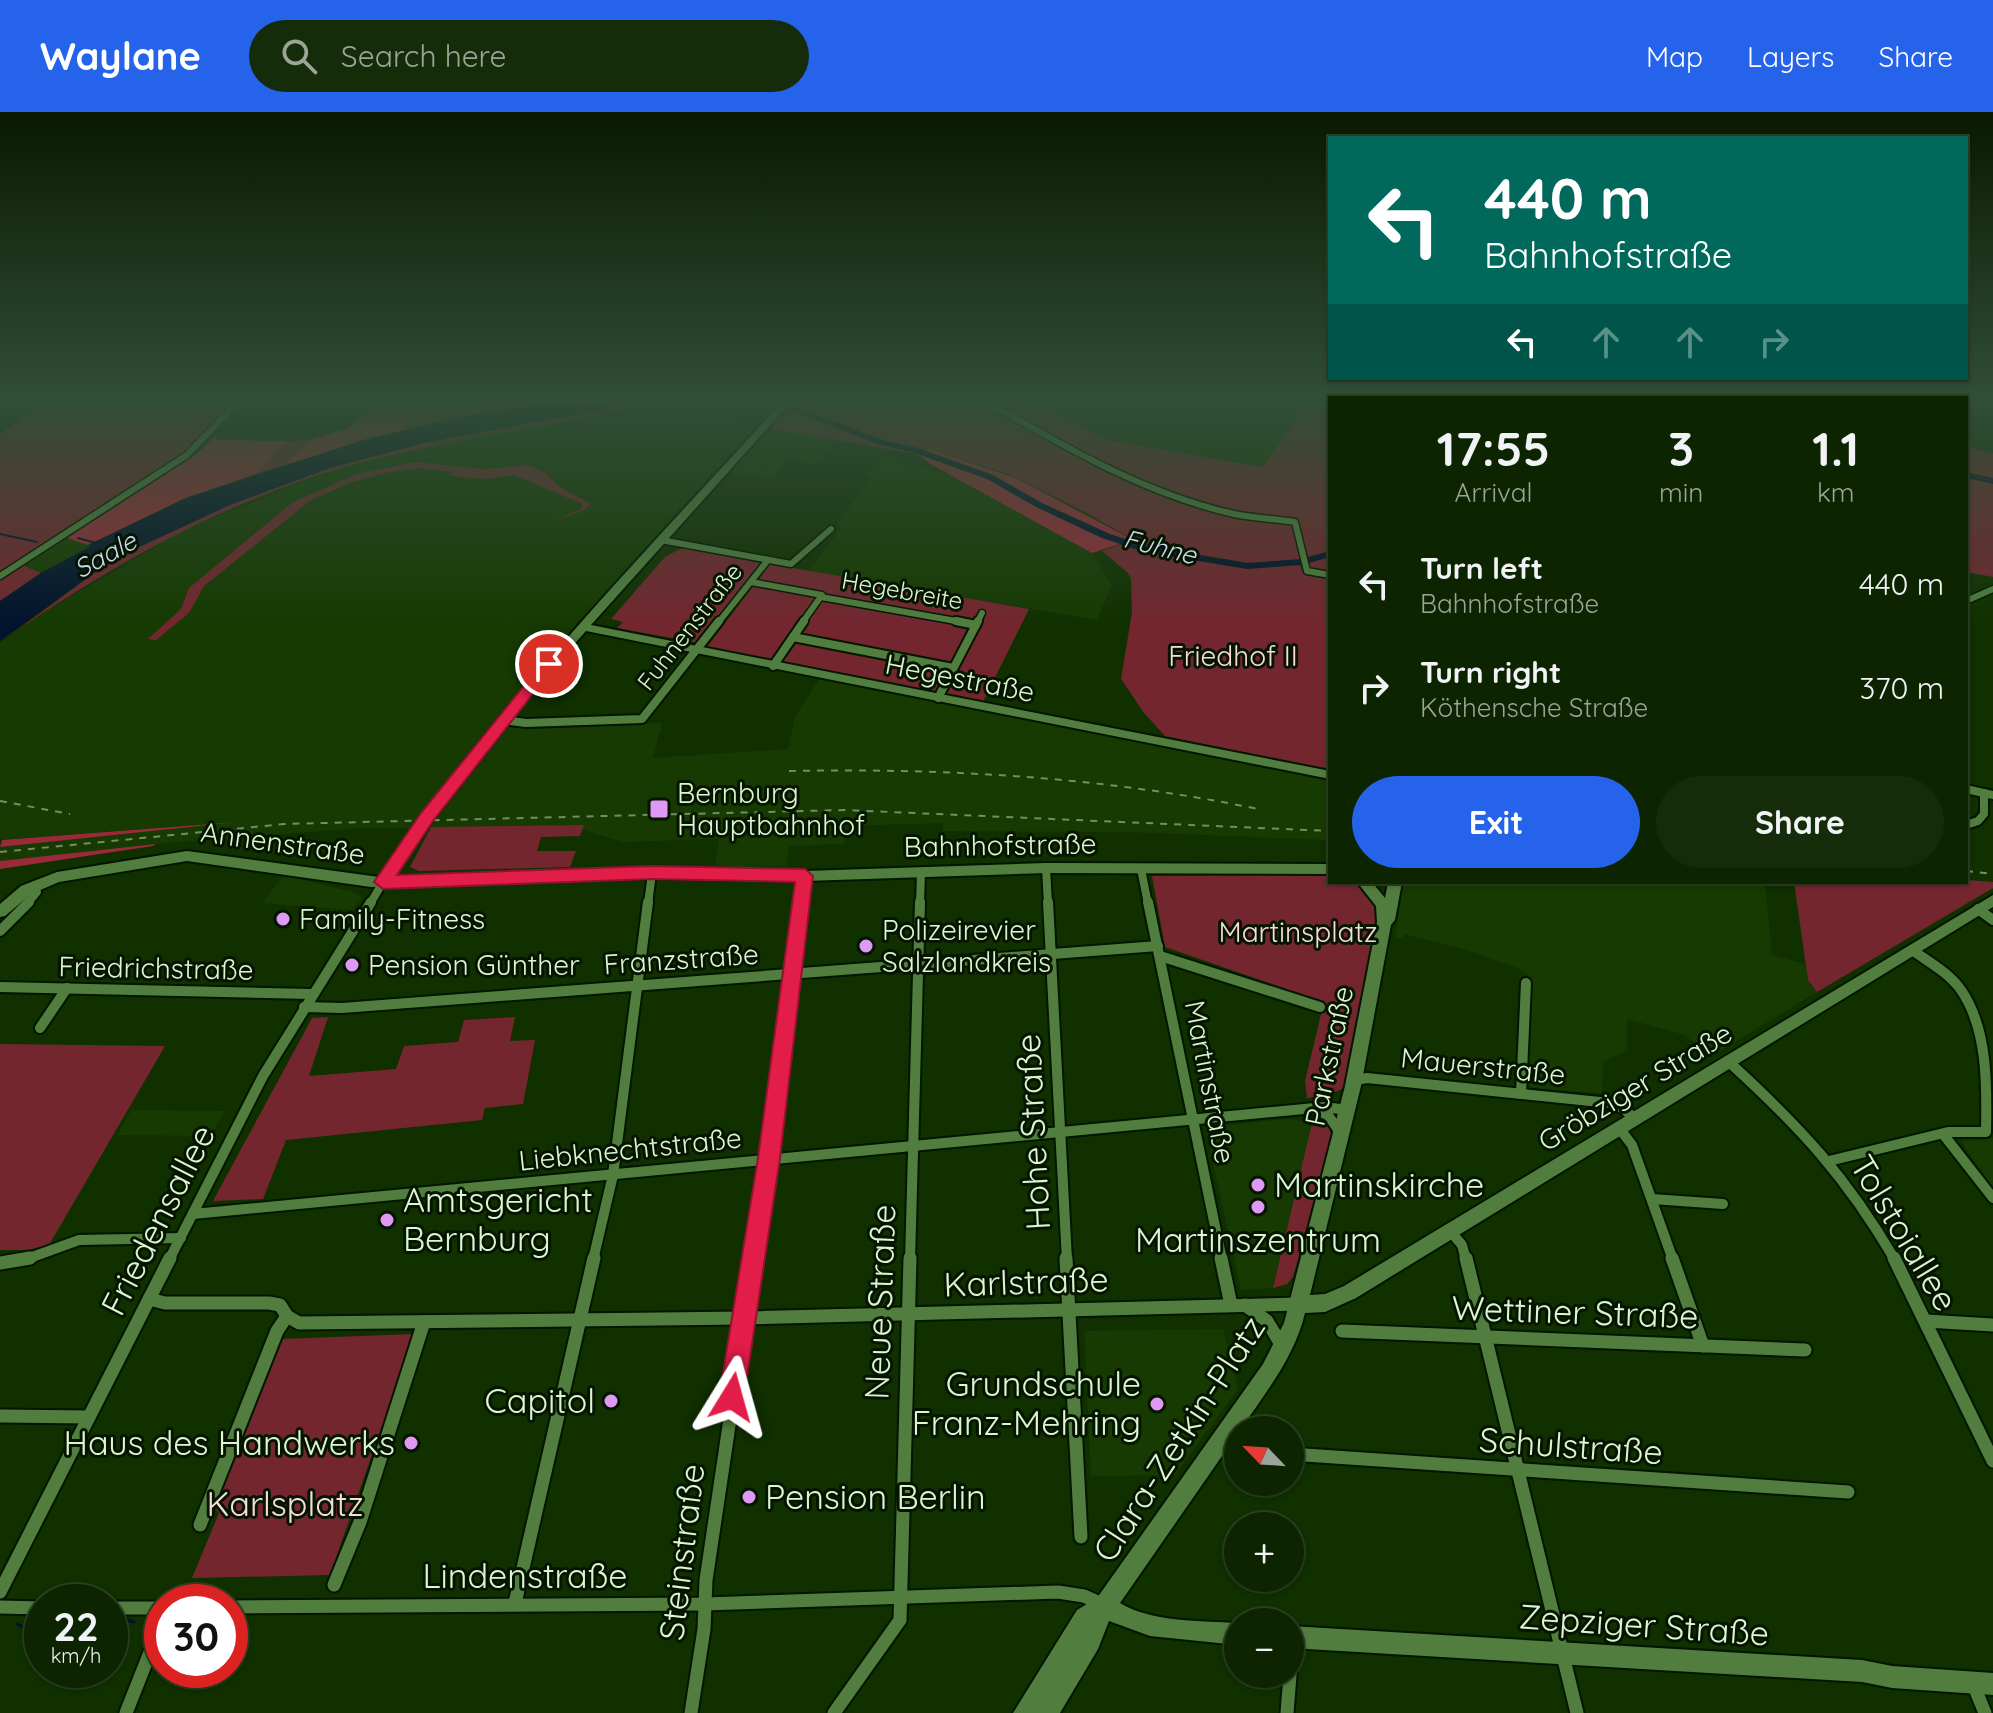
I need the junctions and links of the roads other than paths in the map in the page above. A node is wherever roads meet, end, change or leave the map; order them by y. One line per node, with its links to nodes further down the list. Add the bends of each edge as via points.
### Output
1 (153, 477): 8 (street)
2 (718, 477): 5 (main road)
3 (1125, 477): 7 (street, via 1238,515 1295,522 1307,571)
4 (831, 529): 6 (street, via 794,563)
5 (661, 540): 6 (street); 15 (main road)
6 (768, 560): 9 (street, Fuhnenstraße)
7 (1328, 575)
8 (0, 576)
9 (751, 582): 11 (street, Hegebreite); 17 (street, Fuhnenstraße)
10 (1993, 589): 12 (street)
11 (821, 597): 14 (street, Hegebreite); 16 (street, Hegebreite)
12 (1968, 600)
13 (982, 613): 14 (street, Hegebreite)
14 (976, 625): 19 (street, Hegebreite)
15 (582, 627): 17 (main road, Hegestraße); 21 (main road)
16 (793, 637): 18 (street, Hegebreite); 19 (street)
17 (698, 651): 18 (main road, Hegestraße); 21 (street, Fuhnenstraße, via 642,719)
18 (773, 666): 20 (main road, Hegestraße)
19 (953, 668): 20 (street, Hegebreite)
20 (938, 698): 22 (main road, Hegestraße)
21 (503, 720): 32 (main road)
22 (1328, 775)
23 (1968, 789): 24 (street)
24 (1989, 794): 25 (street, via 1986,815)
25 (1968, 824)
26 (1046, 868): 27 (main road, Bahnhofstraße); 29 (main road, Bahnhofstraße); 43 (street, Hohe Straße)
27 (1141, 869): 28 (main road, Bahnhofstraße); 42 (street, Martinstraße)
28 (1328, 869)
29 (921, 872): 31 (main road, Bahnhofstraße); 45 (street, Neue Straße)
30 (652, 873): 31 (main road, Bahnhofstraße); 32 (main road, Bahnhofstraße); 48 (street)
31 (805, 876): 46 (street, Steinstraße)
32 (383, 882): 35 (main road, Annenstraße, via 193,856 65,875); 51 (street, Friedensallee)
33 (1369, 884): 44 (main road, Parkstraße, via 1385,912)
34 (1395, 884): 44 (main road, Parkstraße, via 1382,959)
35 (35, 885): 38 (main road, Annenstraße); 40 (street, via 33,898)
36 (1993, 900): 37 (main road, Gröbziger Straße)
37 (1978, 909): 39 (street); 41 (main road, Gröbziger Straße)
38 (0, 912)
39 (1993, 920)
40 (0, 931)
41 (1912, 950): 55 (main road, Gröbziger Straße); 63 (street, via 1949,977 1970,1005)
42 (1159, 951): 43 (street, Franzstraße); 53 (street); 60 (street, Martinstraße)
43 (1053, 953): 45 (street, Franzstraße); 62 (street, Hohe Straße)
44 (1377, 959): 56 (main road, Parkstraße)
45 (919, 964): 46 (street, Franzstraße); 66 (street, Neue Straße)
46 (792, 974): 48 (street, Franzstraße); 67 (street, Steinstraße)
47 (1526, 983): 57 (street)
48 (635, 986): 52 (street, Franzstraße); 69 (street)
49 (0, 987): 50 (street, Friedrichstraße)
50 (67, 988): 51 (street, Friedrichstraße); 54 (street)
51 (312, 994): 52 (street, Friedensallee)
52 (304, 1007): 73 (street, Friedensallee)
53 (1320, 1007)
54 (40, 1028)
55 (1729, 1062): 61 (main road, Gröbziger Straße); 68 (street, Tolstoiallee)
56 (1360, 1075): 57 (street, Mauerstraße); 59 (main road, Parkstraße)
57 (1521, 1094): 61 (street, Mauerstraße, via 1610,1103 1624,1109)
58 (1311, 1109): 59 (street, Liebknechtstraße); 60 (street, Liebknechtstraße); 64 (street, via 1328,1115)
59 (1347, 1110): 64 (main road, Parkstraße)
60 (1193, 1121): 62 (street, Liebknechtstraße); 79 (street, Martinstraße)
61 (1628, 1125): 71 (street); 74 (main road, Gröbziger Straße)
62 (1062, 1132): 66 (street, Liebknechtstraße); 81 (street, Hohe Straße)
63 (1989, 1132): 65 (street)
64 (1342, 1134): 78 (main road, Parkstraße)
65 (1943, 1134): 68 (street); 70 (street)
66 (915, 1147): 67 (street, Liebknechtstraße); 82 (street, Neue Straße)
67 (769, 1158): 69 (street, Liebknechtstraße); 84 (street, Steinstraße)
68 (1829, 1161): 86 (street, Tolstoiallee, via 1887,1246)
69 (613, 1175): 73 (street, Liebknechtstraße); 85 (street)
70 (1993, 1198)
71 (1652, 1199): 72 (street); 91 (street)
72 (1723, 1204)
73 (193, 1214): 75 (street, Friedensallee)
74 (1451, 1232): 78 (main road, Gröbziger Straße, via 1340,1298); 90 (street, via 1462,1245)
75 (181, 1238): 76 (street, via 79,1240 20,1262); 77 (street, Friedensallee)
76 (0, 1263)
77 (149, 1299): 83 (street, via 269,1303 280,1305); 96 (street, Friedensallee)
78 (1299, 1304): 80 (street, Karlstraße); 92 (main road, Clara-Zetkin-Platz)
79 (1231, 1305): 80 (street, Karlstraße); 81 (street, Karlstraße)
80 (1245, 1305): 92 (street, via 1267,1321)
81 (1069, 1311): 82 (street, Karlstraße); 103 (street, Hohe Straße)
82 (909, 1313): 84 (street, Karlstraße); 106 (street, Neue Straße)
83 (287, 1316): 87 (street, via 299,1323); 102 (street)
84 (744, 1318): 85 (street, Karlstraße); 108 (street, Steinstraße)
85 (579, 1321): 87 (street, Karlstraße); 107 (street)
86 (1926, 1321): 88 (street); 99 (street, Tolstoiallee)
87 (424, 1322): 104 (street, via 360,1522)
88 (1993, 1325)
89 (1342, 1331): 90 (street, Wettiner Straße)
90 (1483, 1336): 91 (street, Wettiner Straße); 100 (street)
91 (1703, 1346): 93 (street, Wettiner Straße)
92 (1283, 1348): 95 (main road, Clara-Zetkin-Platz)
93 (1805, 1350)
94 (0, 1416): 96 (street)
95 (1245, 1416)
96 (89, 1417): 105 (street, Friedensallee)
97 (1224, 1450): 109 (main road, Clara-Zetkin-Platz)
98 (1304, 1455): 100 (street, Schulstraße)
99 (1993, 1461)
100 (1517, 1471): 101 (street, Schulstraße); 115 (street)
101 (1848, 1492)
102 (200, 1525)
103 (1081, 1537)
104 (334, 1585)
105 (0, 1592)
106 (901, 1599): 108 (street, Lindenstraße); 109 (street, Lindenstraße, via 1058,1592); 121 (street, Neue Straße, via 900,1620)
107 (515, 1603): 108 (street, Lindenstraße); 111 (street, Lindenstraße)
108 (705, 1604): 120 (street, Steinstraße)
109 (1105, 1606): 113 (main road, via 1140,1623); 122 (main road, via 1085,1618); 123 (main road)
110 (0, 1607): 112 (street)
111 (248, 1607)
112 (24, 1608)
113 (1224, 1632)
114 (1304, 1639): 115 (main road, Zepziger Straße)
115 (1562, 1655): 117 (main road, Zepziger Straße, via 1848,1670); 125 (street)
116 (144, 1668): 119 (street)
117 (1983, 1683): 126 (street)
118 (1289, 1688): 124 (street)
119 (126, 1713)
120 (691, 1713)
121 (834, 1713)
122 (1024, 1713)
123 (1047, 1713)
124 (1287, 1713)
125 (1577, 1713)
126 (1985, 1713)

